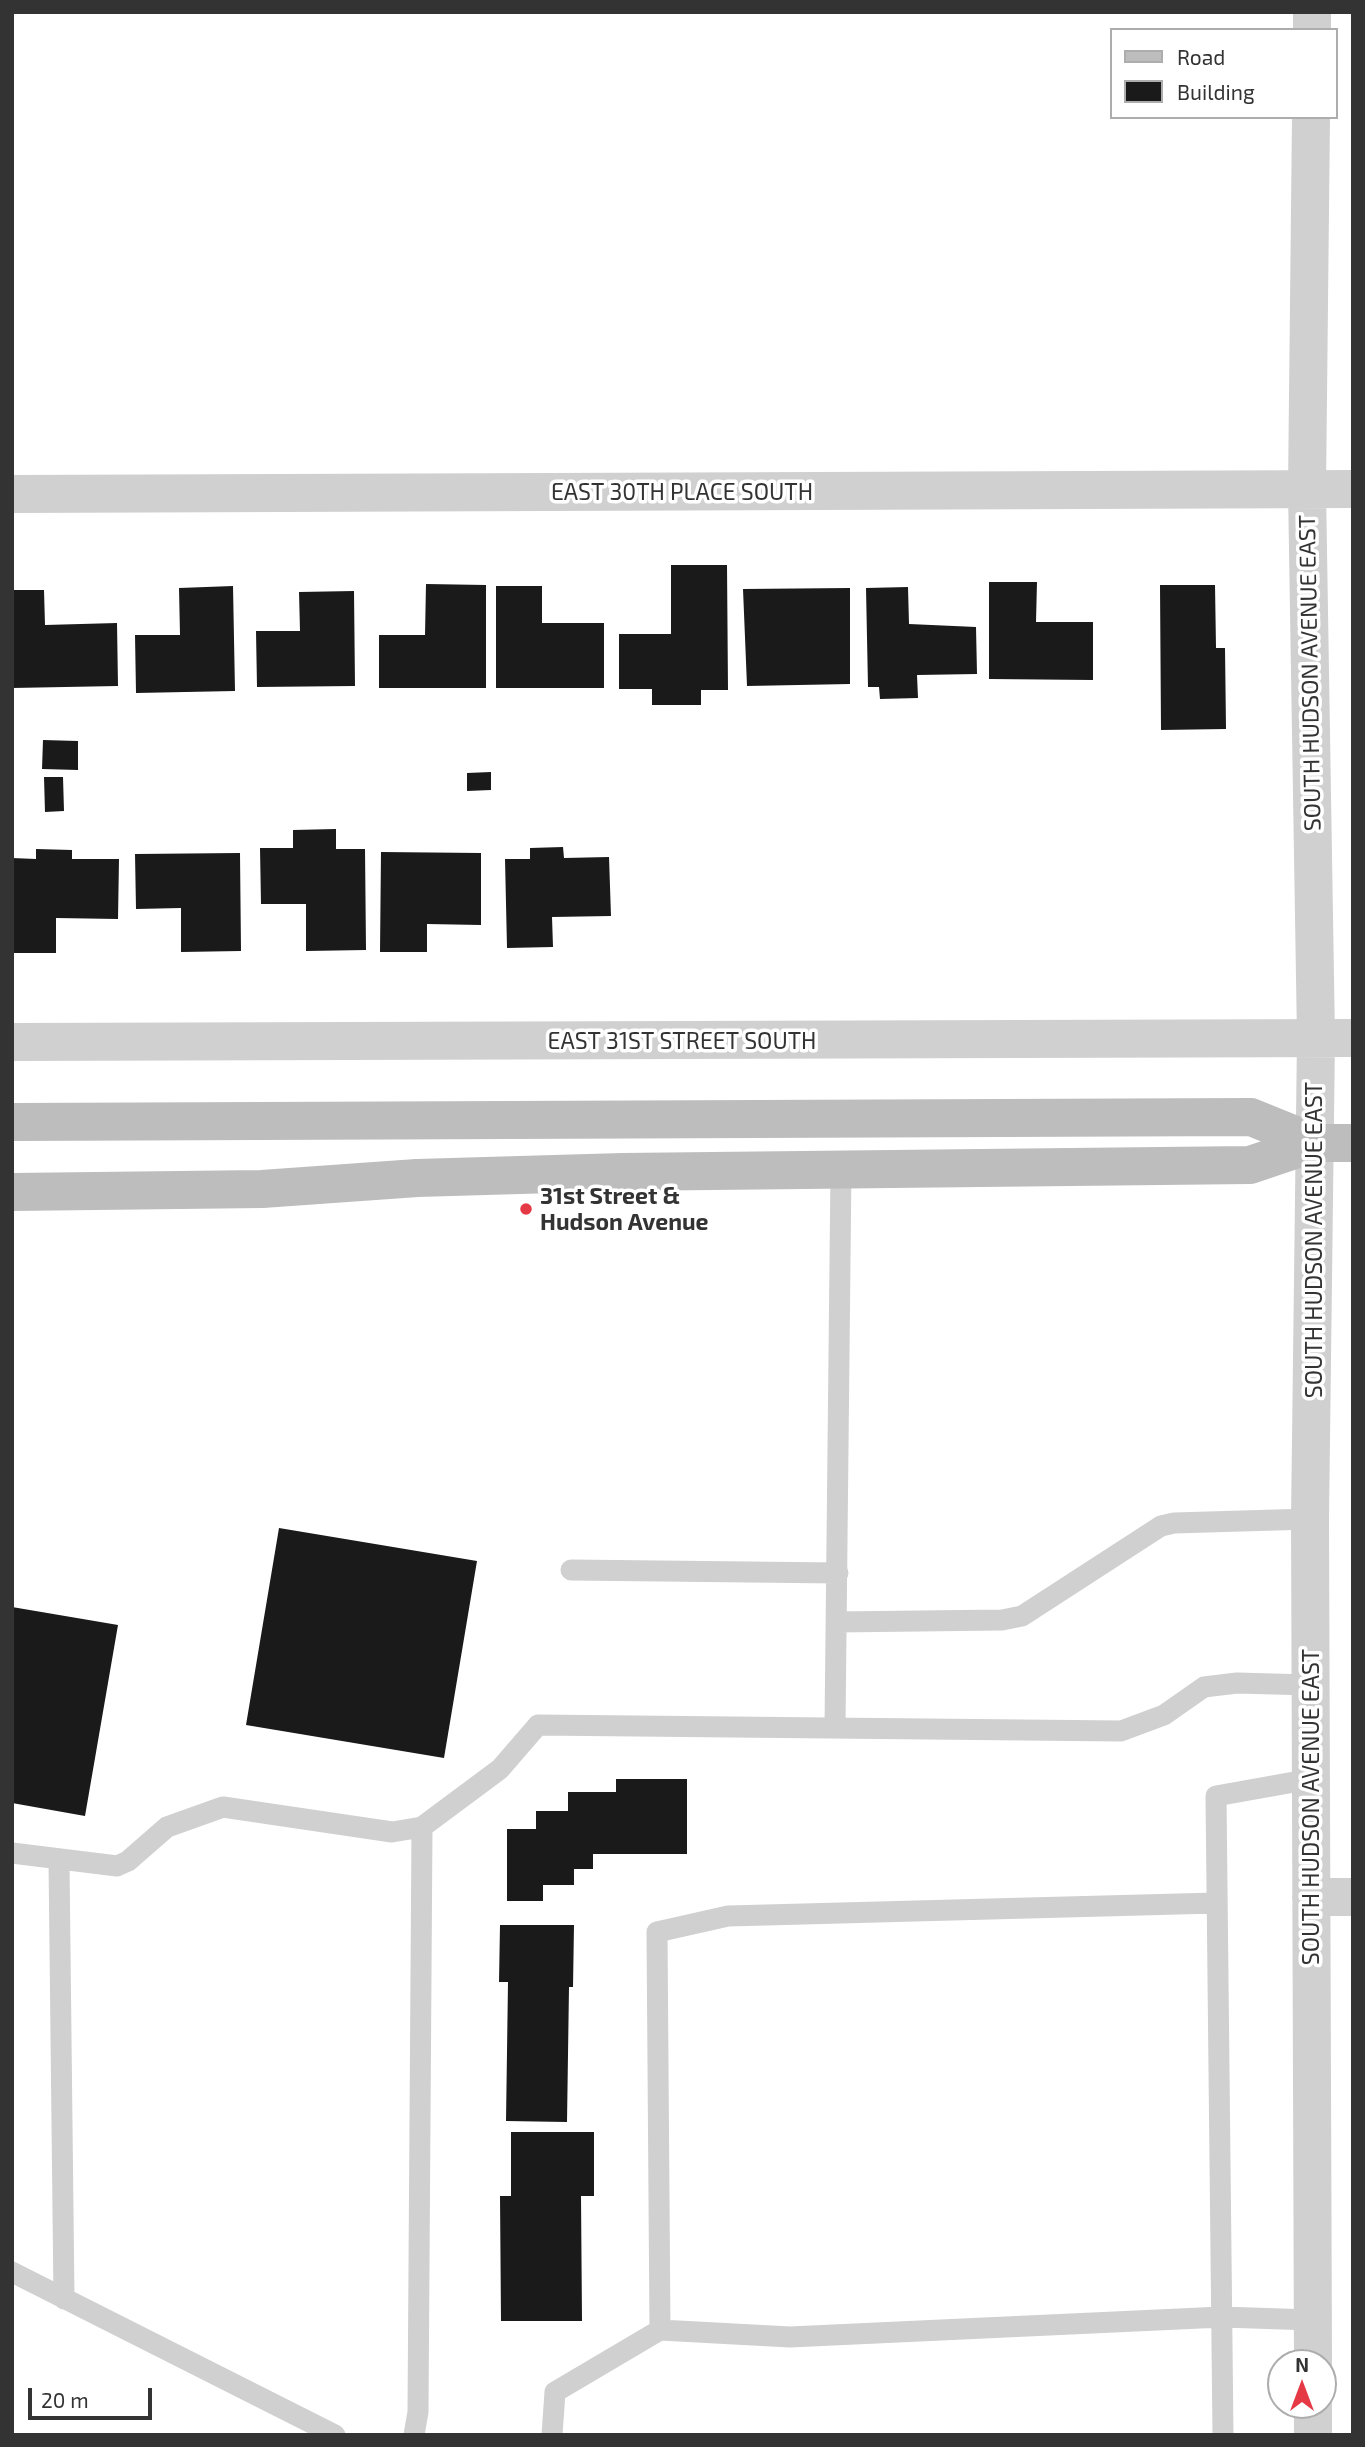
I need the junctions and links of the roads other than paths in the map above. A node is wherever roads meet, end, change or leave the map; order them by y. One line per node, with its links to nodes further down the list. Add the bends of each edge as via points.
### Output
1 (1311, 119): 2 (street, SOUTH HUDSON AVENUE EAST)
2 (1307, 489): 3 (street, EAST 30TH PLACE SOUTH); 4 (street, EAST 30TH PLACE SOUTH); 5 (street, SOUTH HUDSON AVENUE EAST)
3 (1353, 489)
4 (12, 494)
5 (1335, 1038): 6 (street, EAST 31ST STREET SOUTH); 8 (street, SOUTH HUDSON AVENUE EAST)
6 (12, 1042)
7 (12, 1122): 8 (main road, via 1251,1117)
8 (1315, 1143): 9 (main road); 10 (main road, via 1250,1165); 12 (street, SOUTH HUDSON AVENUE EAST)
9 (1353, 1143)
10 (841, 1168): 11 (main road, via 418,1178 262,1189); 14 (lane)
11 (12, 1192)
12 (1310, 1518): 15 (lane, via 1161,1526 1022,1616); 16 (street, SOUTH HUDSON AVENUE EAST)
13 (571, 1570): 14 (lane)
14 (838, 1573): 15 (lane)
15 (837, 1622): 17 (lane)
16 (1310, 1685): 17 (lane, via 1204,1687 1164,1715 1121,1731); 18 (street, SOUTH HUDSON AVENUE EAST)
17 (835, 1727): 19 (lane, via 538,1725 500,1769)
18 (1311, 1779): 22 (street, SOUTH HUDSON AVENUE EAST); 24 (lane, via 1216,1796)
19 (422, 1827): 21 (lane, via 392,1832 223,1807 167,1827 117,1866); 32 (lane, via 418,2412)
20 (12, 1853): 21 (lane)
21 (59, 1861): 26 (lane)
22 (1311, 1897): 23 (street); 28 (street, SOUTH HUDSON AVENUE EAST)
23 (1353, 1897)
24 (1216, 1903): 27 (lane); 29 (lane, via 728,1916 657,1932)
25 (12, 2272): 26 (lane)
26 (64, 2299): 31 (lane)
27 (1222, 2317): 28 (lane); 29 (lane, via 790,2337); 34 (lane)
28 (1312, 2320): 30 (street, SOUTH HUDSON AVENUE EAST)
29 (660, 2330): 33 (lane, via 555,2392)
30 (1313, 2349)
31 (335, 2435)
32 (414, 2435)
33 (552, 2435)
34 (1223, 2435)

